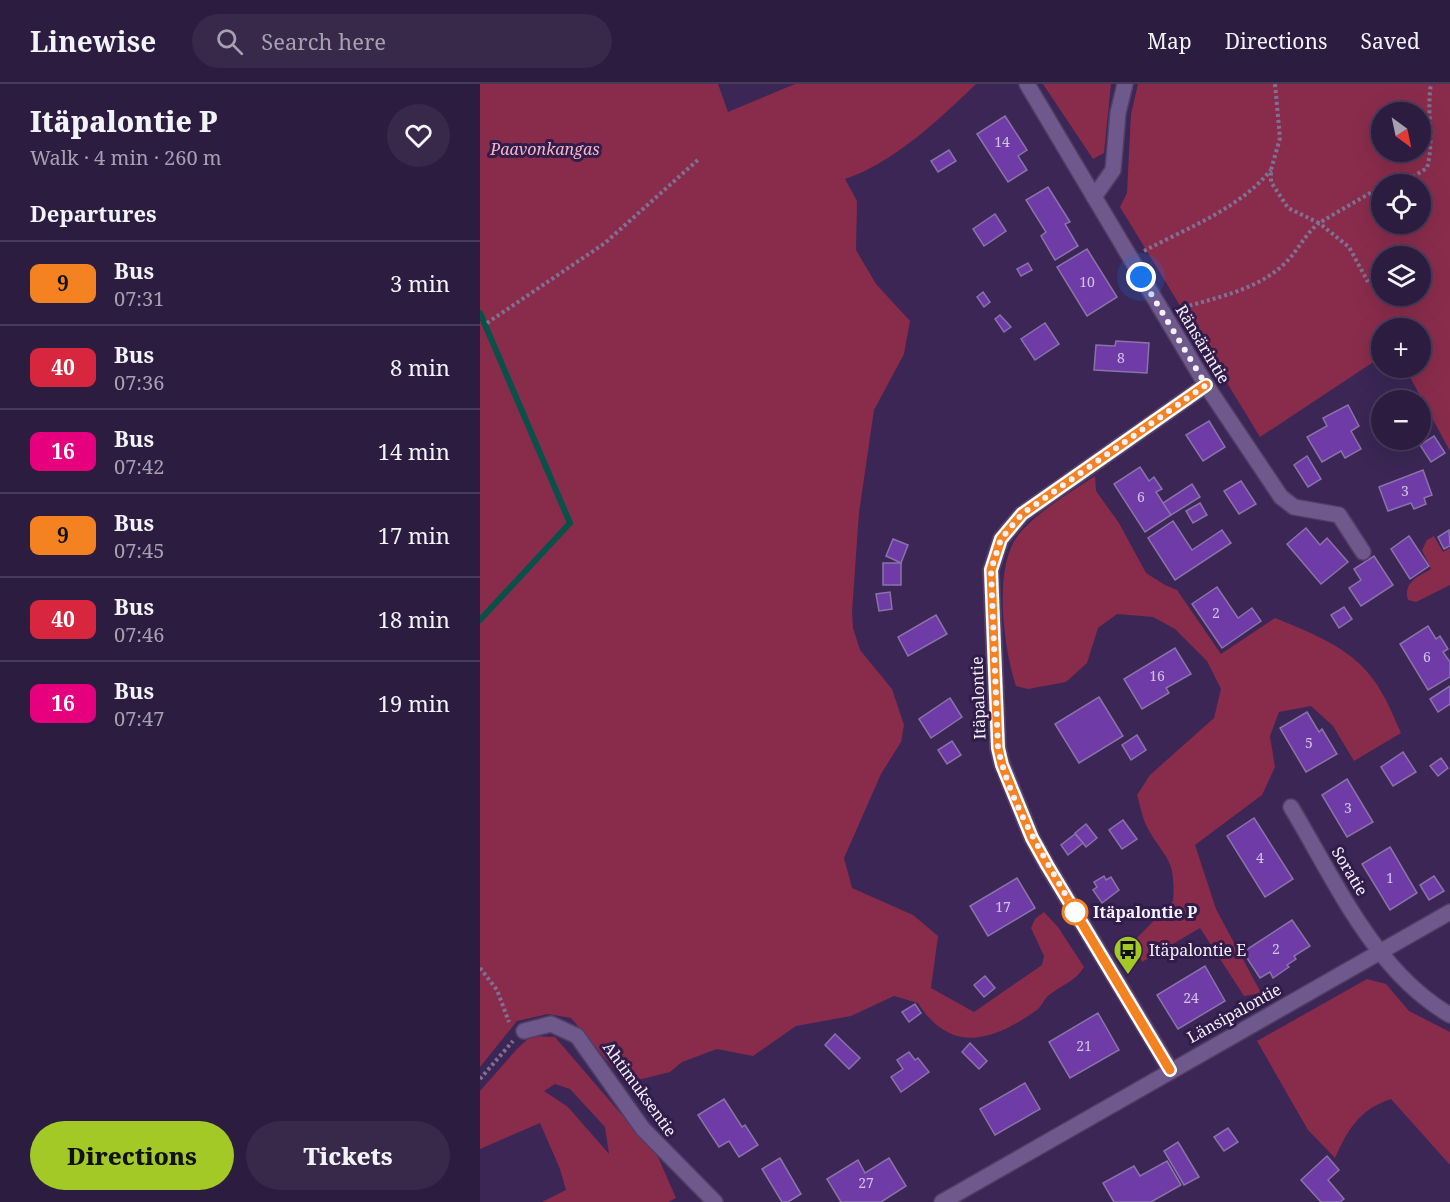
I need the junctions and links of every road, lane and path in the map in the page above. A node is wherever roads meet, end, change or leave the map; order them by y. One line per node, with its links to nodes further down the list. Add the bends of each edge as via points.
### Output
1 (1027, 84): 9 (street, Ränsärintie)
2 (1125, 84): 9 (street, via 1113,170)
3 (1275, 84): 6 (path, via 1280,138)
4 (1431, 84): 7 (path, via 1428,100 1432,149 1427,168)
5 (699, 159): 16 (path, via 605,243)
6 (1271, 170): 10 (path, via 1275,193 1288,208); 13 (path, via 1224,209)
7 (1417, 174)
8 (1371, 192): 11 (path)
9 (1094, 197): 13 (street, Ränsärintie)
10 (1307, 219): 11 (path); 12 (path)
11 (1319, 223): 12 (path); 14 (path, via 1349,247)
12 (1309, 231): 15 (path, via 1285,264 1269,277 1248,288)
13 (1130, 258): 15 (street, Ränsärintie)
14 (1368, 282)
15 (1163, 314): 17 (street, Ränsärintie)
16 (487, 323)
17 (1206, 385): 18 (street, Ränsärintie, via 1281,497 1294,507 1339,515); 25 (street, Itäpalontie, via 1022,514 1001,539 991,570 998,748 1009,787 1047,865)
18 (1363, 552)
19 (1291, 807): 21 (street, Soratie)
20 (1450, 912): 21 (street, Länsipalontie)
21 (1379, 953): 23 (street, Soratie, via 1408,984); 25 (street, Länsipalontie)
22 (480, 968): 24 (path, via 497,990)
23 (1450, 1015)
24 (520, 1034): 26 (path); 27 (street, Ahtimuksentie, via 551,1024 577,1036 649,1136)
25 (1170, 1070): 28 (street, Länsipalontie)
26 (480, 1079)
27 (715, 1202)
28 (942, 1202)

